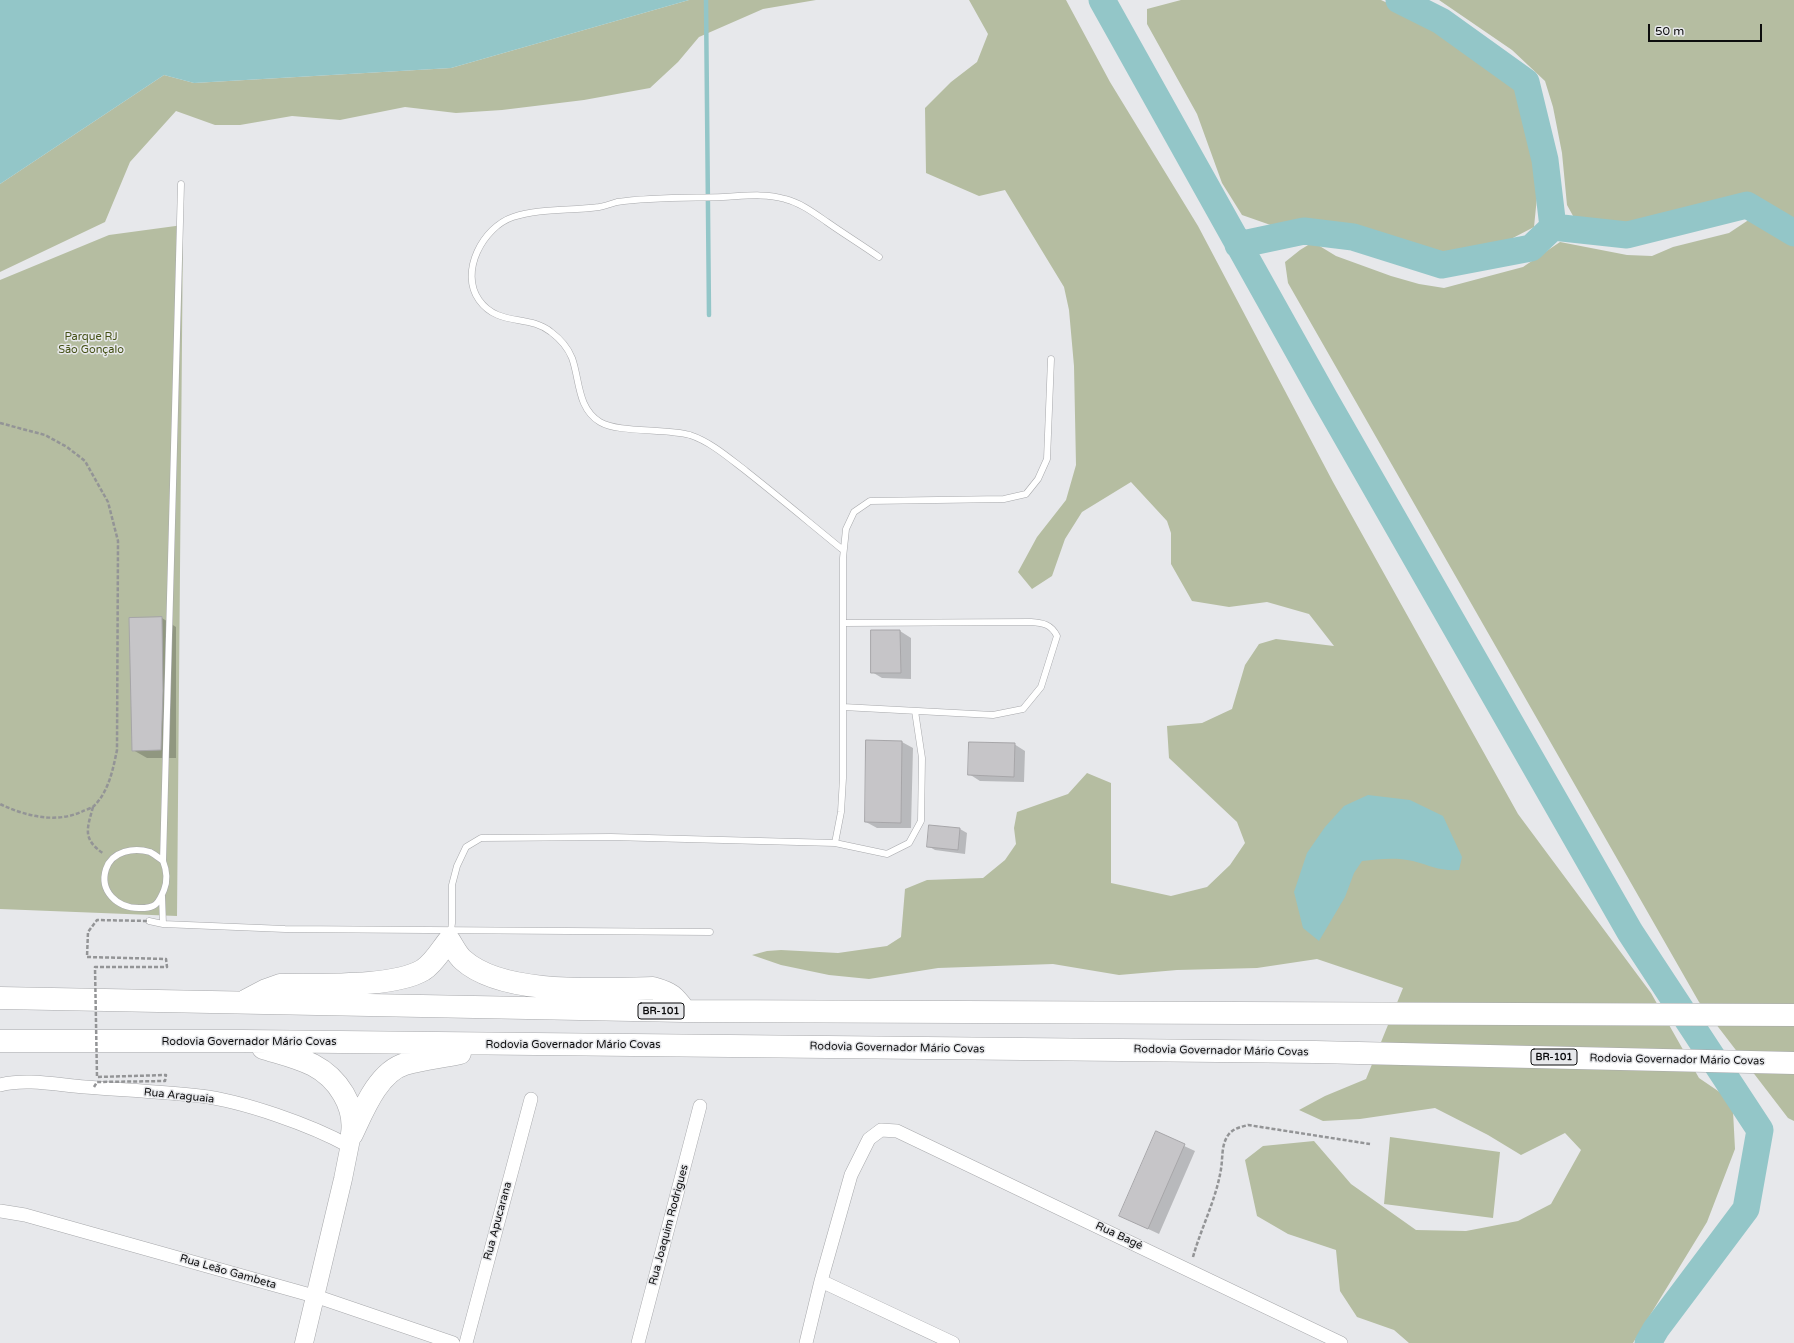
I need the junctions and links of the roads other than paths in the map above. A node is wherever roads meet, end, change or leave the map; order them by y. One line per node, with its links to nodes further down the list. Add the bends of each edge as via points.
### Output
1 (181, 184): 9 (lane)
2 (879, 257): 4 (lane, via 801,205 786,199 766,195 662,198 617,202 599,207 552,210 512,218 491,231 478,249 472,269 472,288 479,301 492,313 507,320 535,324 550,331 564,345 572,357 582,400 588,413 601,423 692,436 719,451)
3 (1051, 359): 4 (lane, via 1047,459 1038,479 1026,494 1004,499 870,501 854,512 846,529)
4 (843, 550): 5 (lane)
5 (843, 623): 6 (lane); 7 (lane, via 1031,622 1045,623 1054,630 1057,636 1041,687 1023,709 993,715)
6 (843, 707): 7 (lane); 8 (lane, via 841,812)
7 (915, 711): 8 (lane, via 922,758 921,821 909,843 887,854)
8 (834, 842): 14 (lane, via 618,837 481,838 466,847 457,866 452,886)
9 (163, 861): 10 (lane, via 167,879); 10 (lane, via 151,853 140,850 120,853 107,867 104,876 105,887 113,899 133,908 148,908 156,904)
10 (162, 896): 12 (lane)
11 (149, 922): 12 (lane)
12 (163, 924): 14 (lane)
13 (710, 932): 14 (lane)
14 (450, 935): 16 (highway, via 433,961 414,975 392,981 280,985); 17 (highway, via 463,960 512,983 550,988 653,988 674,996)
15 (0, 998): 16 (highway, BR-101)
16 (244, 1002): 17 (highway, BR-101)
17 (685, 1011): 18 (highway, BR-101)
18 (1794, 1015)
19 (0, 1041): 20 (highway, Rodovia Governador Mário Covas / BR-101)
20 (243, 1041): 21 (highway, Rodovia Governador Mário Covas / BR-101); 26 (highway, via 313,1065 330,1076 341,1089 349,1106 352,1128)
21 (498, 1045): 22 (highway, Rodovia Governador Mário Covas / BR-101, via 1315,1052); 26 (highway, via 404,1065 384,1078 369,1098)
22 (1794, 1063)
23 (0, 1085): 26 (street, Rua Araguaia, via 37,1083 201,1096 236,1103 337,1140)
24 (531, 1099): 32 (street, Rua Apucarana)
25 (700, 1106): 33 (street, Rua Joaquim Rodrigues)
26 (350, 1140): 29 (main road)
27 (0, 1211): 29 (street, Rua Leão Gambeta, via 25,1215)
28 (821, 1281): 34 (street); 35 (street); 36 (street, Rua Bagé, via 851,1175 861,1151 869,1139 881,1130 897,1131)
29 (316, 1297): 30 (main road); 31 (street, Rua Leão Gambeta)
30 (304, 1343)
31 (452, 1343)
32 (466, 1343)
33 (638, 1343)
34 (806, 1343)
35 (953, 1343)
36 (1341, 1343)

